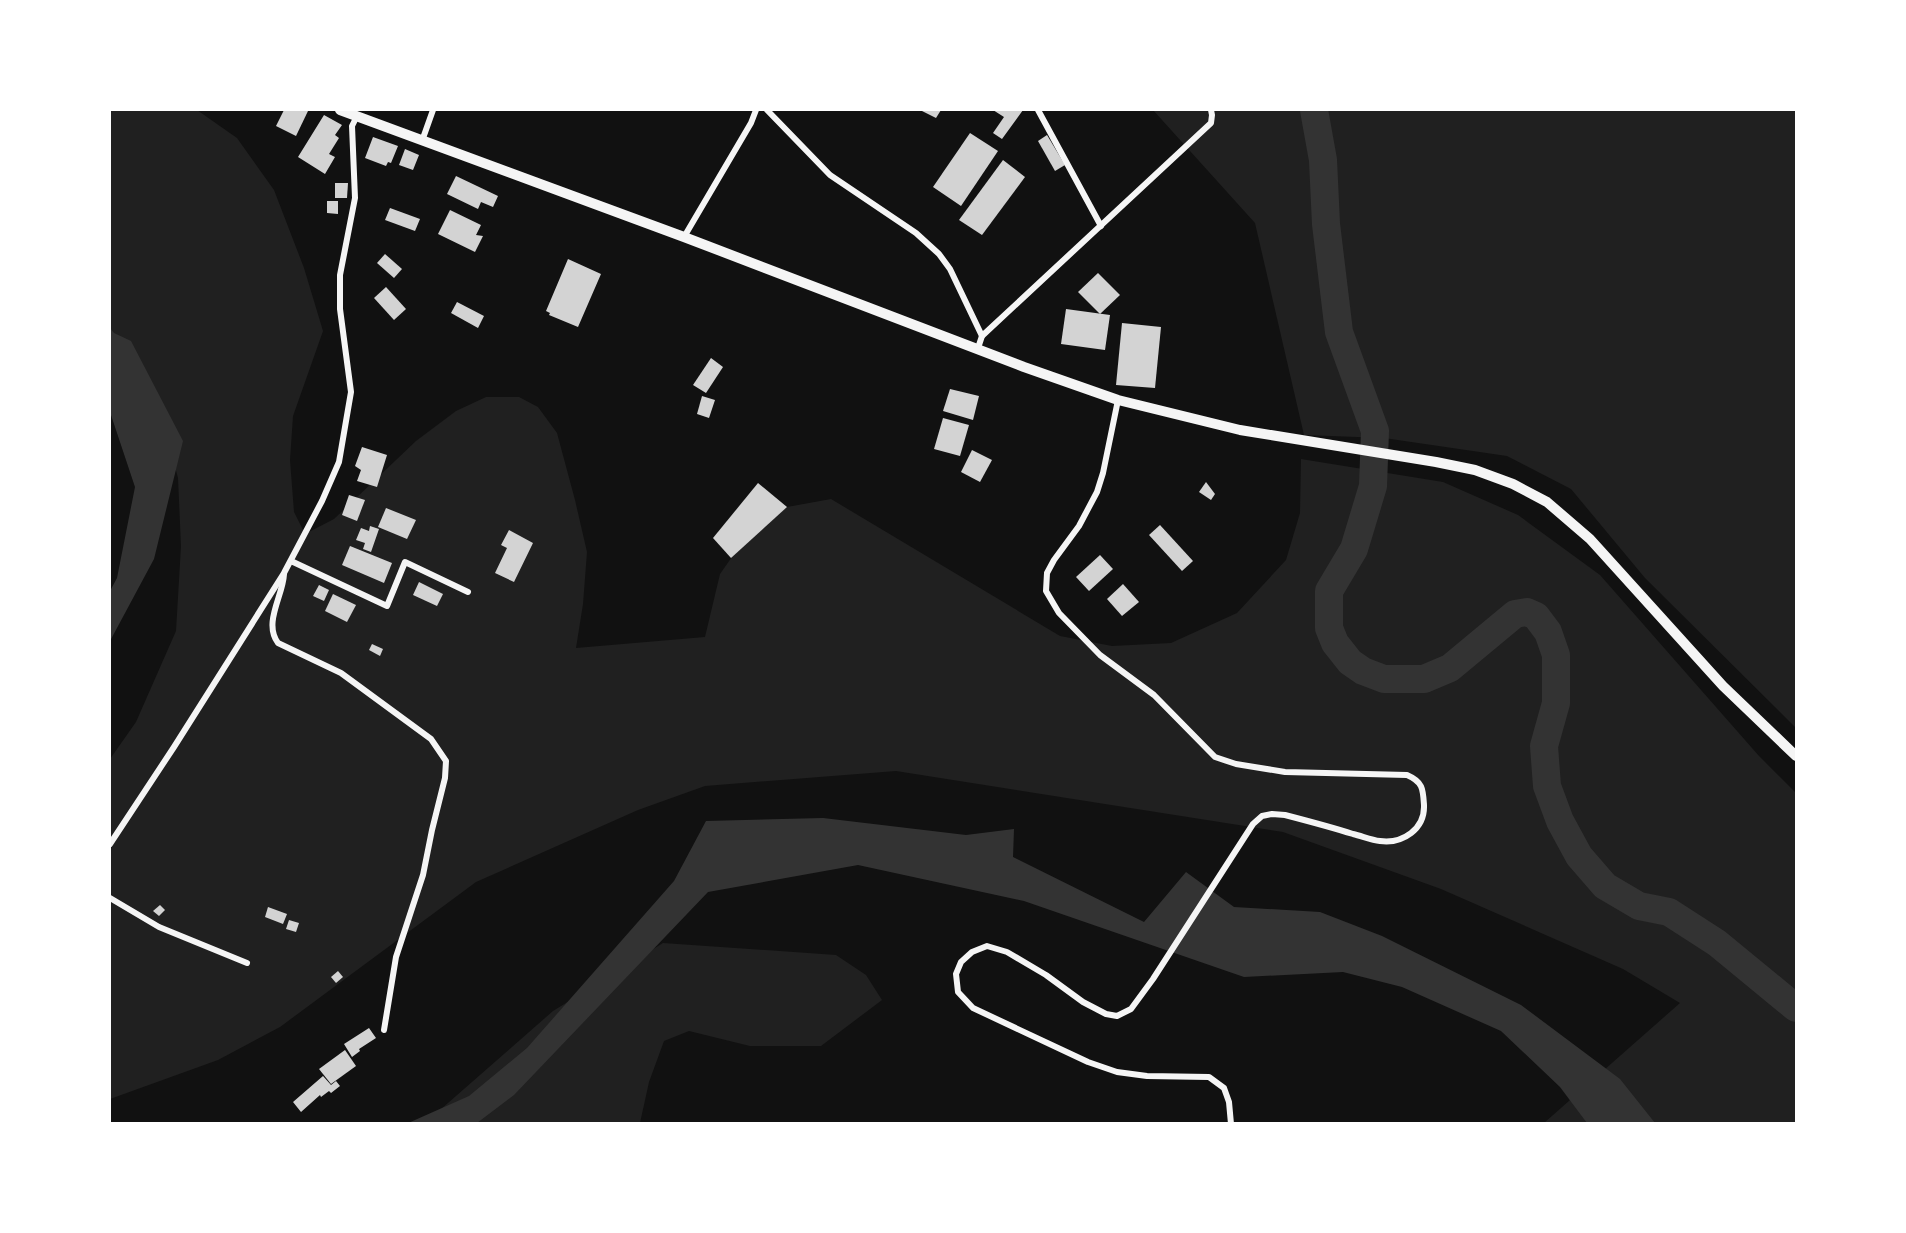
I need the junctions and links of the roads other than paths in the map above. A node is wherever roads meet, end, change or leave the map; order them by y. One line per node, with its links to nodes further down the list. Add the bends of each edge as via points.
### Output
1 (340, 110): 7 (main road)
2 (433, 110): 8 (street)
3 (756, 110): 10 (street)
4 (767, 110): 11 (street, via 830,175 916,233 939,254)
5 (1038, 110): 9 (street)
6 (1211, 110): 9 (street, via 1211,123)
7 (357, 116): 8 (main road); 14 (street, via 352,126 355,198 340,275 340,309 351,392 346,431 339,462)
8 (422, 141): 10 (main road)
9 (1101, 226): 11 (street)
10 (684, 237): 12 (main road)
11 (982, 336): 12 (street)
12 (978, 348): 13 (main road)
13 (1118, 399): 17 (main road, via 1240,430 1475,470 1513,484 1547,502 1590,539 1723,686); 22 (street, via 1097,492 1047,573 1046,591 1059,613 1100,655 1154,695 1215,758 1285,772 1407,775 1418,780 1423,790 1424,810 1412,834 1400,840 1381,841 1285,815 1262,816 1228,860 1153,979 1131,1009 1117,1016 1083,1002 1007,952 987,946 961,962 956,974 958,992 973,1008 1117,1072 1209,1077 1224,1088)
14 (291, 561): 15 (street); 16 (street, via 387,606 405,562)
15 (284, 573): 18 (street); 21 (street, via 284,586 273,619 273,636 278,643 341,673 431,740 446,761 423,875 396,957)
16 (468, 592)
17 (1797, 756)
18 (110, 844)
19 (110, 898): 20 (street, via 159,927)
20 (247, 963)
21 (384, 1030)
22 (1231, 1124)

